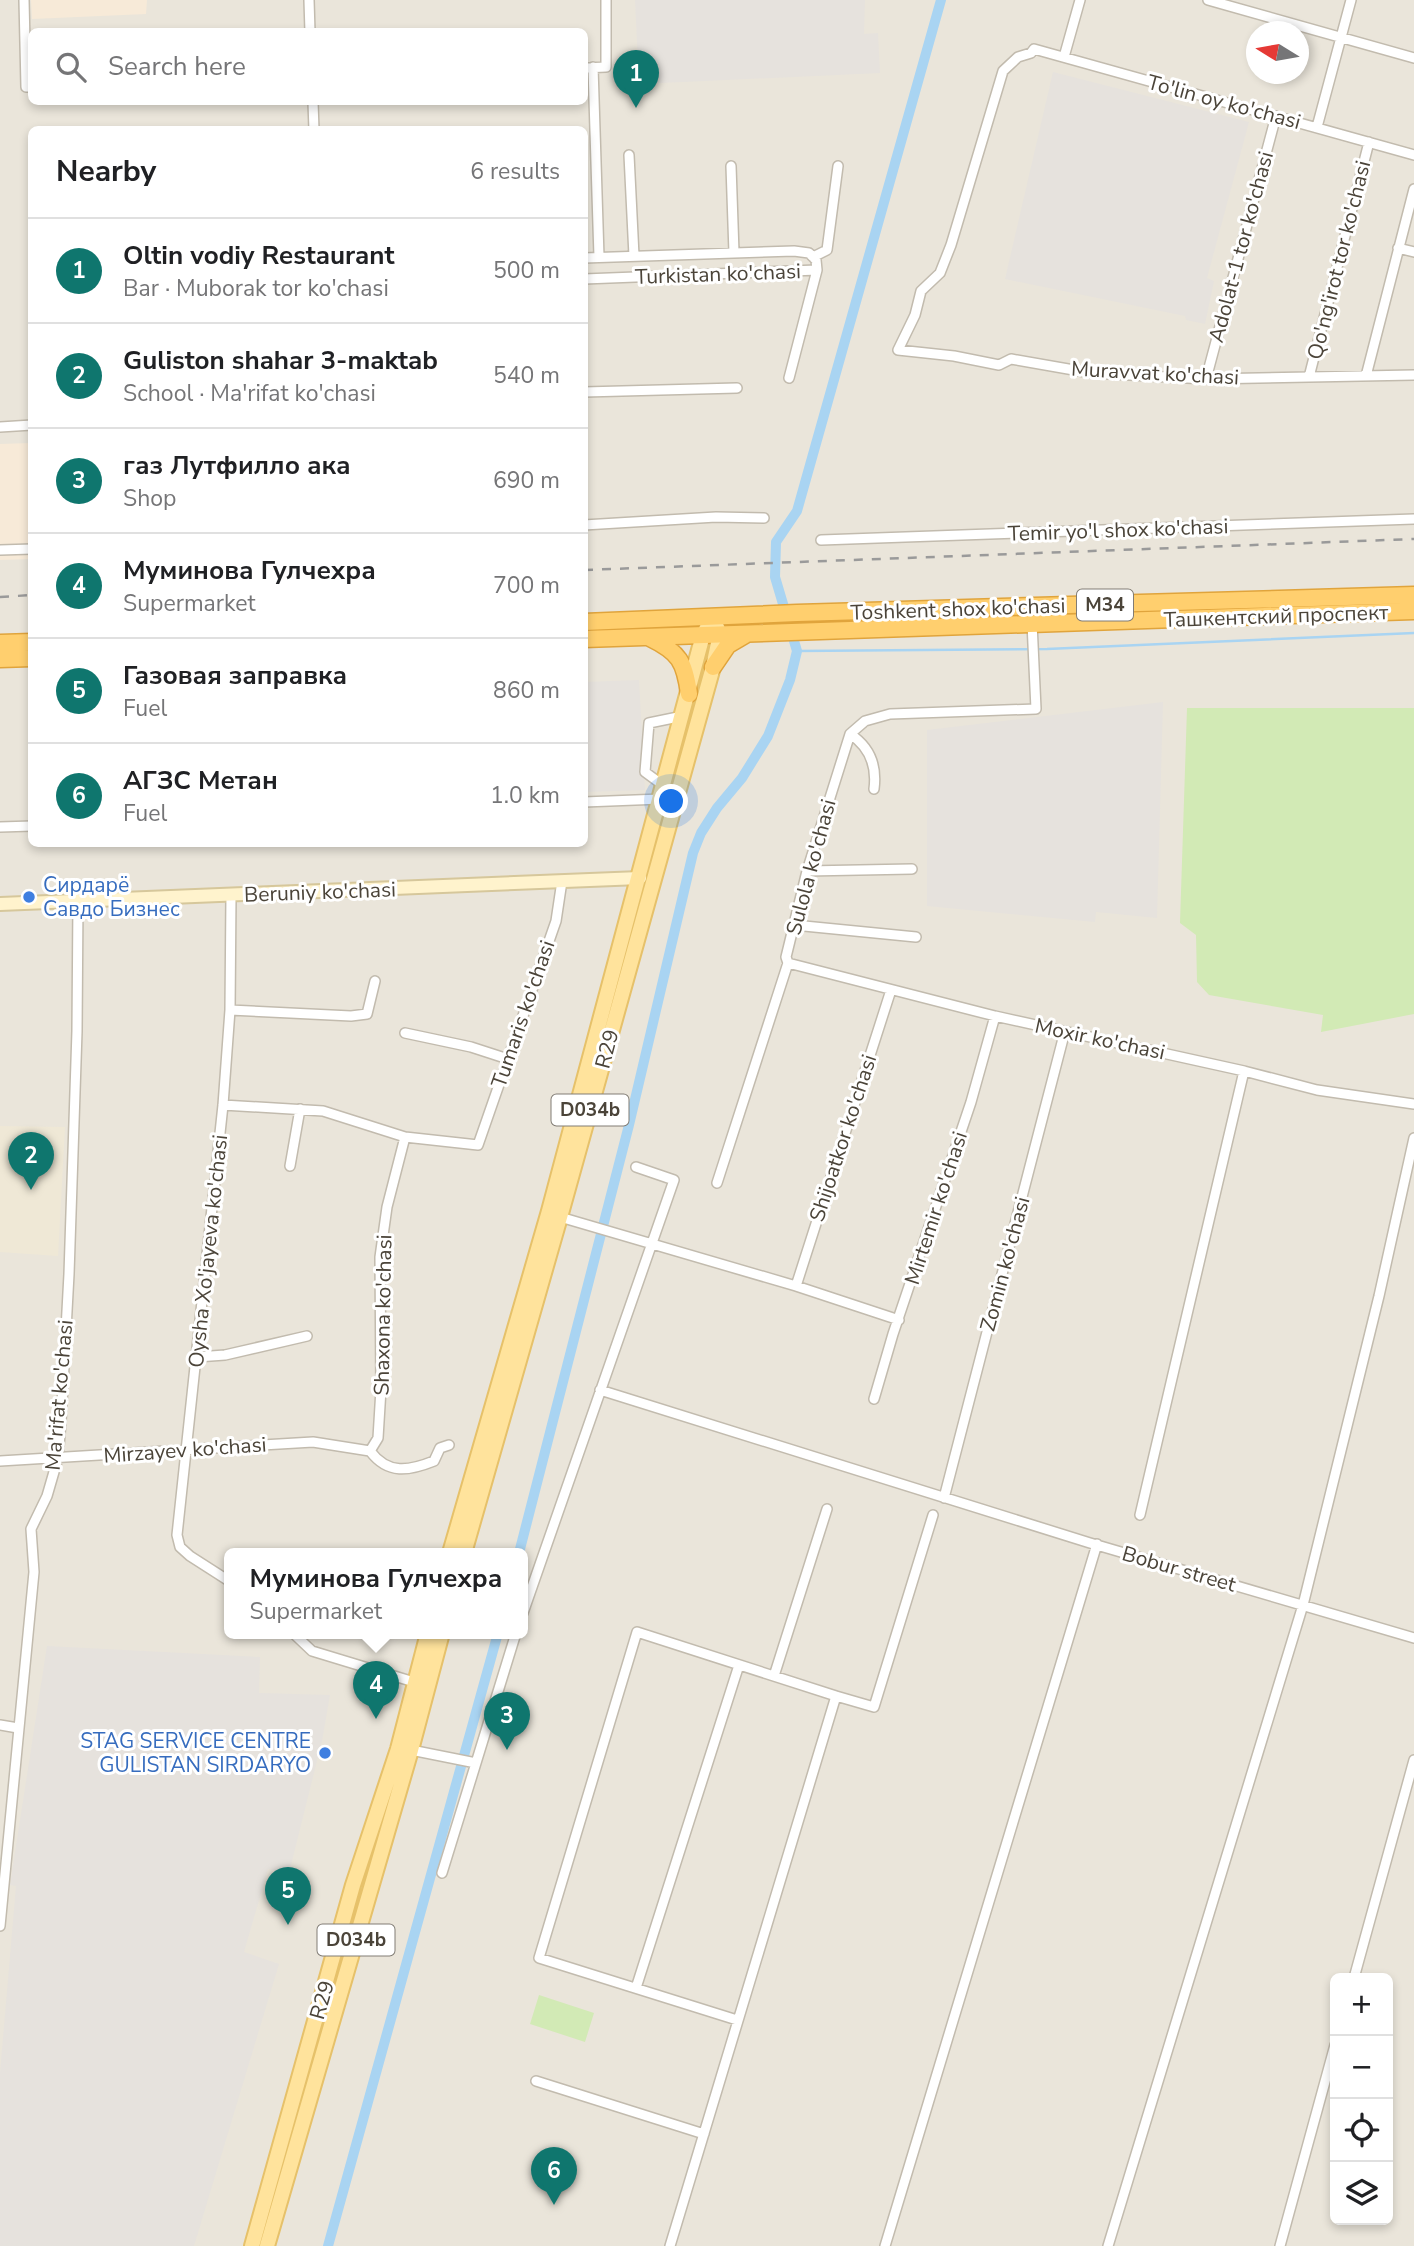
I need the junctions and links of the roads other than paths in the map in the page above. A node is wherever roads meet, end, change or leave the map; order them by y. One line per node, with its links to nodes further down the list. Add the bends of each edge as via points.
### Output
1 (24, 0): 12 (street)
2 (309, 0): 7 (street)
3 (606, 0): 11 (street, via 606,67)
4 (1080, 0): 9 (street)
5 (1208, 0): 8 (street)
6 (1351, 0): 8 (street)
7 (310, 28)
8 (1342, 38): 10 (street); 16 (street)
9 (1064, 57): 14 (street, To'lin oy ko'chasi); 32 (street, To'lin oy ko'chasi, via 1034,49 1003,71 951,245 940,273 921,290)
10 (1414, 58)
11 (589, 68): 27 (street)
12 (28, 70)
13 (313, 105): 15 (street)
14 (1276, 116): 16 (street, To'lin oy ko'chasi); 37 (street, Adolat-1 tor ko'chasi)
15 (314, 126)
16 (1317, 127): 17 (street, To'lin oy ko'chasi)
17 (1369, 142): 19 (street, To'lin oy ko'chasi); 35 (street, Qo'ng'irot tor ko'chasi)
18 (629, 155): 26 (street)
19 (1414, 155)
20 (731, 166): 25 (street)
21 (838, 166): 28 (street, via 827,250)
22 (1414, 189): 23 (street)
23 (1398, 248): 24 (street); 34 (street)
24 (1414, 252)
25 (734, 253): 26 (street, Turkistan ko'chasi); 28 (street, Turkistan ko'chasi, via 794,251)
26 (634, 256): 27 (street, Turkistan ko'chasi)
27 (599, 257): 29 (street, Turkistan ko'chasi)
28 (813, 257): 30 (street, Turkistan ko'chasi)
29 (588, 258)
30 (817, 270): 31 (street, Turkistan ko'chasi); 36 (street)
31 (588, 279)
32 (898, 350): 37 (street, Muravvat ko'chasi, via 999,365 1011,359 1091,373)
33 (1414, 375): 34 (street, Muravvat ko'chasi)
34 (1366, 376): 35 (street, Muravvat ko'chasi)
35 (1308, 377): 37 (street, Muravvat ko'chasi)
36 (789, 378)
37 (1206, 379)
38 (737, 388): 39 (street)
39 (588, 393)
40 (28, 425): 41 (street)
41 (0, 426)
42 (764, 518): 44 (street)
43 (1414, 519): 45 (street, Temir yo'l shox ko'chasi)
44 (588, 525)
45 (821, 540)
46 (28, 549): 47 (street)
47 (0, 550)
48 (1414, 595): 50 (highway, Toshkent shox ko'chasi / M34)
49 (1414, 611): 53 (highway, Ташкентский проспект / M34)
50 (713, 617): 51 (highway, M34); 55 (main road); 56 (main road, D034b)
51 (645, 620): 52 (highway, M34); 57 (highway, via 653,629)
52 (588, 622)
53 (1032, 623): 54 (highway, Ташкентский проспект / M34); 66 (street, via 1036,709 890,714 865,721)
54 (751, 633): 55 (highway, M34); 63 (highway, via 727,645)
55 (720, 634): 56 (highway, M34); 63 (main road, D034b)
56 (703, 635): 57 (highway, M34); 64 (main road, D034b)
57 (648, 637): 58 (highway, M34); 64 (highway, via 680,658)
58 (588, 639)
59 (28, 642): 60 (highway)
60 (0, 643)
61 (28, 658): 62 (highway)
62 (0, 659)
63 (713, 667): 98 (main road, R29 / D034b)
64 (689, 694): 65 (main road, R29 / D034b)
65 (683, 716): 68 (main road, R29 / D034b); 68 (street, via 649,723 645,772)
66 (850, 734): 67 (street, via 871,756); 73 (street, Sulola ko'chasi)
67 (874, 789)
68 (662, 793): 69 (street); 74 (main road, R29 / D034b)
69 (588, 802)
70 (28, 826): 71 (street)
71 (0, 827)
72 (912, 869): 73 (street)
73 (807, 871): 79 (street, Sulola ko'chasi)
74 (640, 878): 75 (street, Beruniy ko'chasi); 116 (main road, R29 / D034b)
75 (562, 881): 76 (street, Beruniy ko'chasi); 88 (street, Tumaris ko'chasi, via 556,921)
76 (231, 895): 77 (street, Beruniy ko'chasi); 84 (street, Oysha Xo'jayeva ko'chasi)
77 (78, 901): 78 (street, Beruniy ko'chasi); 109 (street, Ma'rifat ko'chasi, via 69,1273)
78 (0, 904)
79 (794, 925): 80 (street); 81 (street, Sulola ko'chasi)
80 (916, 937)
81 (788, 963): 83 (street, Moxir ko'chasi); 97 (street, Sulola ko'chasi)
82 (375, 981): 84 (street, via 367,1014)
83 (891, 990): 85 (street, Moxir ko'chasi); 100 (street, Shijoatkor ko'chasi)
84 (230, 1010): 91 (street, Oysha Xo'jayeva ko'chasi)
85 (995, 1017): 86 (street, Moxir ko'chasi); 101 (street, Mirtemir ko'chasi)
86 (1065, 1031): 89 (street, Moxir ko'chasi); 111 (street, Zomin ko'chasi)
87 (405, 1033): 88 (street)
88 (508, 1059): 93 (street, Tumaris ko'chasi, via 478,1145)
89 (1244, 1071): 90 (street, Moxir ko'chasi, via 1317,1090); 114 (street)
90 (1414, 1104)
91 (223, 1105): 92 (street); 103 (street, Oysha Xo'jayeva ko'chasi)
92 (300, 1109): 93 (street, via 323,1111); 95 (street)
93 (405, 1136): 108 (street, Shaxona ko'chasi, via 380,1257 381,1389 378,1438)
94 (1414, 1138): 120 (street)
95 (290, 1166)
96 (636, 1167): 99 (street, via 674,1180)
97 (717, 1183)
98 (560, 1217): 99 (street); 117 (main road, R29 / D034b)
99 (652, 1243): 100 (street); 104 (street)
100 (796, 1286): 101 (street)
101 (899, 1320): 105 (street, Mirtemir ko'chasi)
102 (307, 1336): 103 (street)
103 (197, 1357): 107 (street, Oysha Xo'jayeva ko'chasi)
104 (600, 1390): 111 (street, Bobur street); 119 (street)
105 (874, 1399)
106 (449, 1445): 108 (street, via 440,1448 435,1461 416,1468 380,1464)
107 (187, 1450): 108 (street, Mirzayev ko'chasi, via 313,1442); 109 (street, Mirzayev ko'chasi); 118 (street, Oysha Xo'jayeva ko'chasi, via 177,1535 180,1547)
108 (370, 1451)
109 (58, 1458): 110 (street, Mirzayev ko'chasi); 131 (street, Ma'rifat ko'chasi, via 31,1529 34,1572)
110 (0, 1461)
111 (944, 1498): 115 (street, Bobur street)
112 (827, 1509): 127 (street)
113 (933, 1515): 129 (street, via 874,1707)
114 (1140, 1515)
115 (1097, 1544): 120 (street, Bobur street); 148 (street)
116 (451, 1548)
117 (465, 1548)
118 (224, 1578)
119 (528, 1599)
120 (1303, 1605): 121 (street, Bobur street); 149 (street)
121 (1414, 1637)
122 (299, 1639): 128 (street, via 312,1651)
123 (426, 1639): 128 (main road, R29 / D034b)
124 (440, 1639): 132 (main road, R29 / D034b)
125 (514, 1639): 134 (street)
126 (739, 1665): 127 (street); 138 (street); 138 (street, via 638,1632 539,1958)
127 (774, 1676): 129 (street)
128 (414, 1682): 142 (main road, R29 / D034b, via 398,1749 347,1884)
129 (836, 1696): 139 (street)
130 (0, 1725): 131 (street)
131 (18, 1728): 136 (street, Ma'rifat ko'chasi)
132 (411, 1749): 134 (street); 144 (main road, R29 / D034b)
133 (1414, 1760): 137 (street)
134 (473, 1762): 135 (street)
135 (442, 1872)
136 (0, 1926)
137 (1355, 1973)
138 (636, 1989): 139 (street)
139 (737, 2021): 143 (street)
140 (1330, 2063): 150 (street)
141 (536, 2081): 143 (street)
142 (284, 2132): 144 (main road); 145 (main road, R29 / D034b)
143 (704, 2134): 147 (street)
144 (299, 2136): 146 (main road, R29 / D034b)
145 (252, 2246)
146 (267, 2246)
147 (670, 2246)
148 (885, 2246)
149 (1108, 2246)
150 (1280, 2246)

